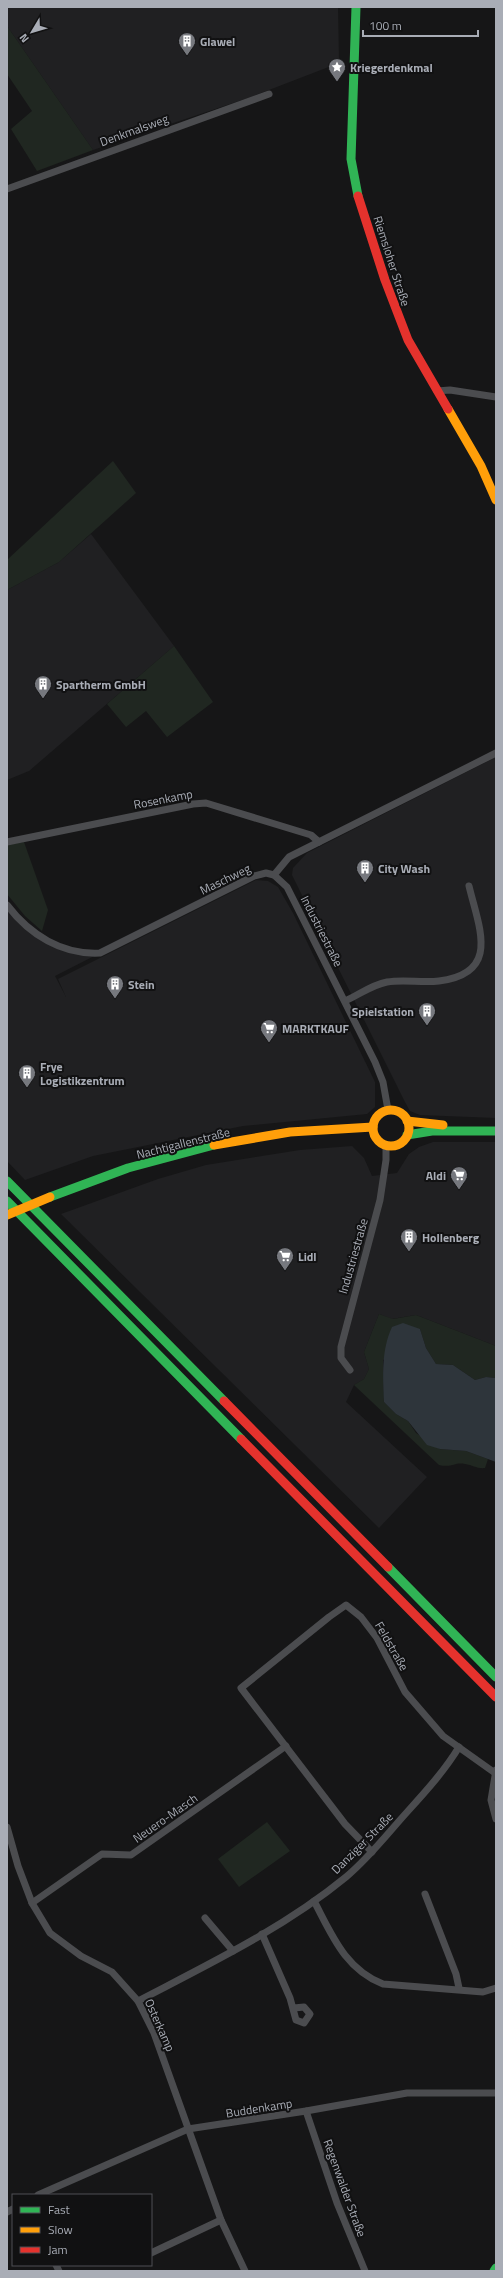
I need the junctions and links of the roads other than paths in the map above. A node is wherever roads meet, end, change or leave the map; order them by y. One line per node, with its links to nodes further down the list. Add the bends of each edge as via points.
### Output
1 (356, 7): 4 (main road, Riemsloher Straße, via 350,159 355,185 397,314 408,340)
2 (269, 94): 3 (street, Denkmalsweg)
3 (7, 189)
4 (437, 391): 5 (street, via 450,390); 6 (main road, Riemsloher Straße, via 482,466)
5 (496, 397)
6 (496, 500)
7 (496, 753): 9 (street)
8 (7, 842): 9 (street, Rosenkamp, via 206,803 311,835)
9 (319, 842): 10 (street, via 289,857)
10 (274, 875): 12 (street, Maschweg, via 266,873 254,876 100,953 83,954 42,938 19,920); 13 (street, Industriestraße, via 287,887)
11 (468, 886): 13 (street, via 482,946 474,967 457,977 440,981 386,982 372,986)
12 (7, 905)
13 (346, 1001): 14 (street, Industriestraße, via 380,1074)
14 (388, 1110): 15 (main road, via 400,1112); 17 (main road, via 377,1116)
15 (407, 1120): 16 (main road, via 444,1125); 19 (main road)
16 (496, 1126)
17 (373, 1127): 20 (main road, via 376,1138); 23 (main road, Nachtigallenstraße, bridge, via 316,1130 200,1148 120,1171)
18 (496, 1131): 19 (main road, via 432,1131)
19 (407, 1135): 20 (main road, via 401,1143)
20 (386, 1145): 24 (street, Industriestraße, via 380,1200 341,1347 341,1358)
21 (7, 1181): 25 (main road)
22 (7, 1201): 28 (main road)
23 (7, 1216)
24 (350, 1370)
25 (428, 1609): 26 (main road); 27 (main road)
26 (496, 1666)
27 (496, 1678)
28 (496, 1696)
29 (286, 1746): 30 (street, Feldstraße, via 242,1688 346,1605 361,1617 377,1638 404,1692 443,1736); 34 (street, via 345,1824); 37 (street, Neuero-Masch, via 131,1855 102,1854)
30 (459, 1747): 31 (street, Feldstraße); 34 (street, Danziger Straße, via 446,1768)
31 (496, 1772): 32 (street, via 491,1800)
32 (496, 1819)
33 (7, 1826): 37 (street, Osterkamp)
34 (372, 1852): 36 (street, Danziger Straße, via 346,1877)
35 (425, 1894): 41 (street)
36 (314, 1901): 39 (street, Danziger Straße); 41 (street, via 340,1950 356,1968 371,1979 383,1984)
37 (32, 1903): 43 (street, Osterkamp, via 50,1933 81,1956 112,1972)
38 (204, 1918): 40 (street)
39 (262, 1934): 40 (street, Danziger Straße); 44 (street)
40 (233, 1951): 43 (street, Danziger Straße)
41 (460, 1988): 42 (street, via 483,1992)
42 (496, 1988)
43 (138, 2001): 47 (street, Osterkamp, via 154,2034)
44 (294, 2008)
45 (496, 2093): 46 (street, Buddenkamp, via 407,2093)
46 (306, 2111): 47 (street, Buddenkamp); 53 (street, Regenwalder Straße, via 337,2203)
47 (188, 2129): 48 (street, Buddenkamp); 49 (street, Osterkamp)
48 (40, 2194)
49 (221, 2220): 50 (street); 52 (street, Osterkamp)
50 (152, 2253)
51 (496, 2268): 54 (main road)
52 (244, 2271)
53 (365, 2271)
54 (494, 2271)

